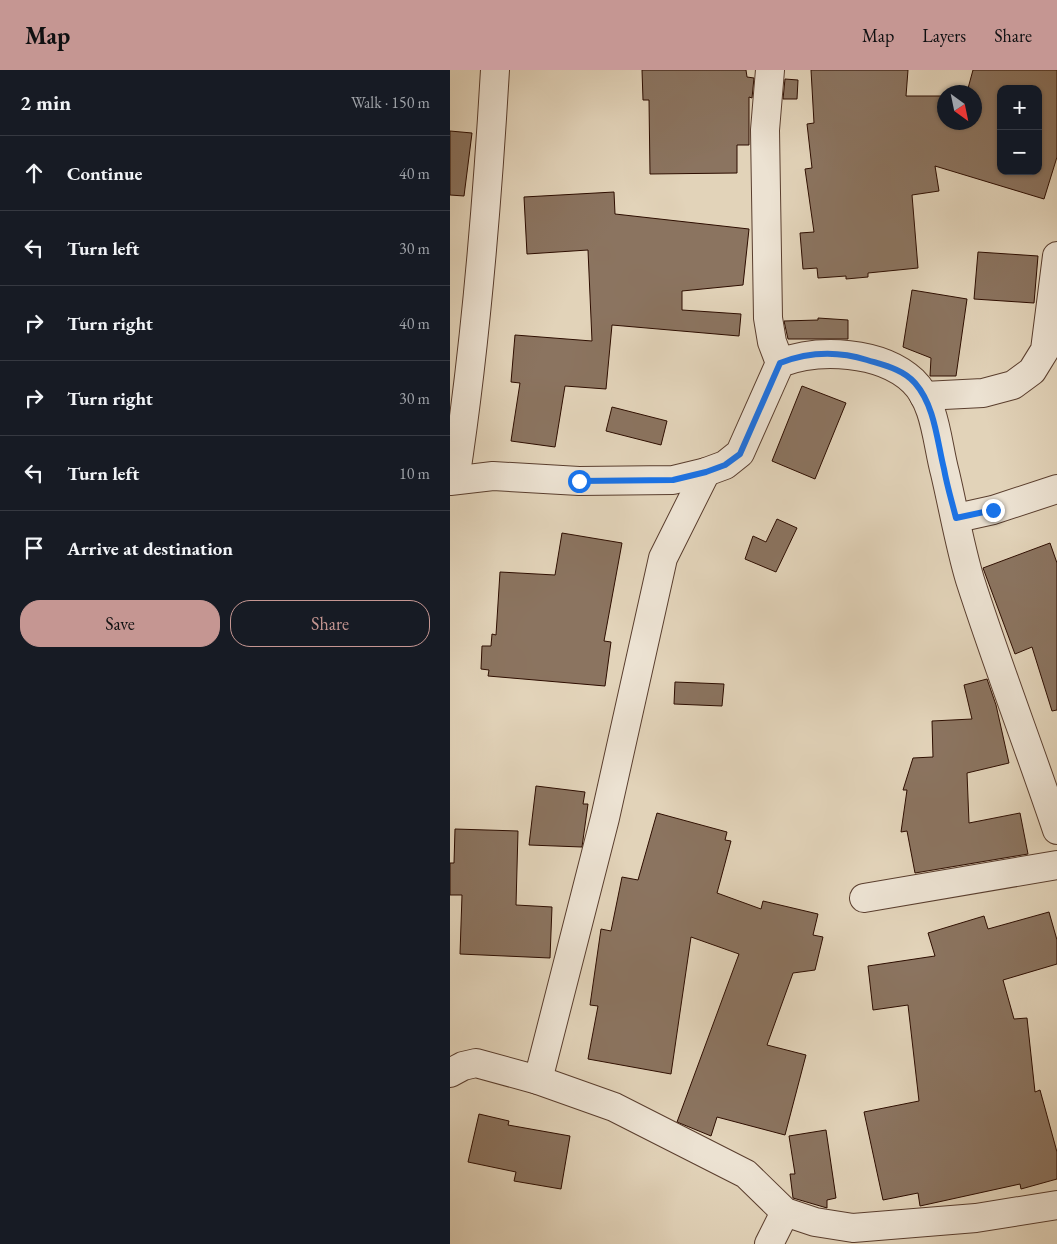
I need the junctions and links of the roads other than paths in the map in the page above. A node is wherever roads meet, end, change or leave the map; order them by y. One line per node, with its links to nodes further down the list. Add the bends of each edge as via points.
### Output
1 (495, 70): 7 (street, via 483,246 466,409)
2 (770, 70): 4 (street, via 765,130 768,318)
3 (1057, 256): 5 (street, via 1045,350 1032,371 1013,385 983,393)
4 (780, 363): 5 (street, via 814,354 851,355 894,368 914,381); 6 (street, via 740,454 725,465)
5 (924, 396): 9 (street, via 934,424)
6 (706, 472): 7 (street, via 673,480 579,481 493,476); 15 (street, via 663,558 606,818)
7 (452, 481)
8 (1057, 489): 9 (street, via 993,510)
9 (956, 518): 10 (street, via 970,578)
10 (1048, 772): 11 (street)
11 (1057, 830)
12 (1057, 865): 13 (street)
13 (864, 898)
14 (450, 1073): 15 (street, via 476,1063)
15 (538, 1080): 17 (street, via 614,1107 746,1174)
16 (1057, 1205): 17 (street, via 976,1218 853,1228 815,1222)
17 (786, 1212): 18 (street)
18 (769, 1244)

